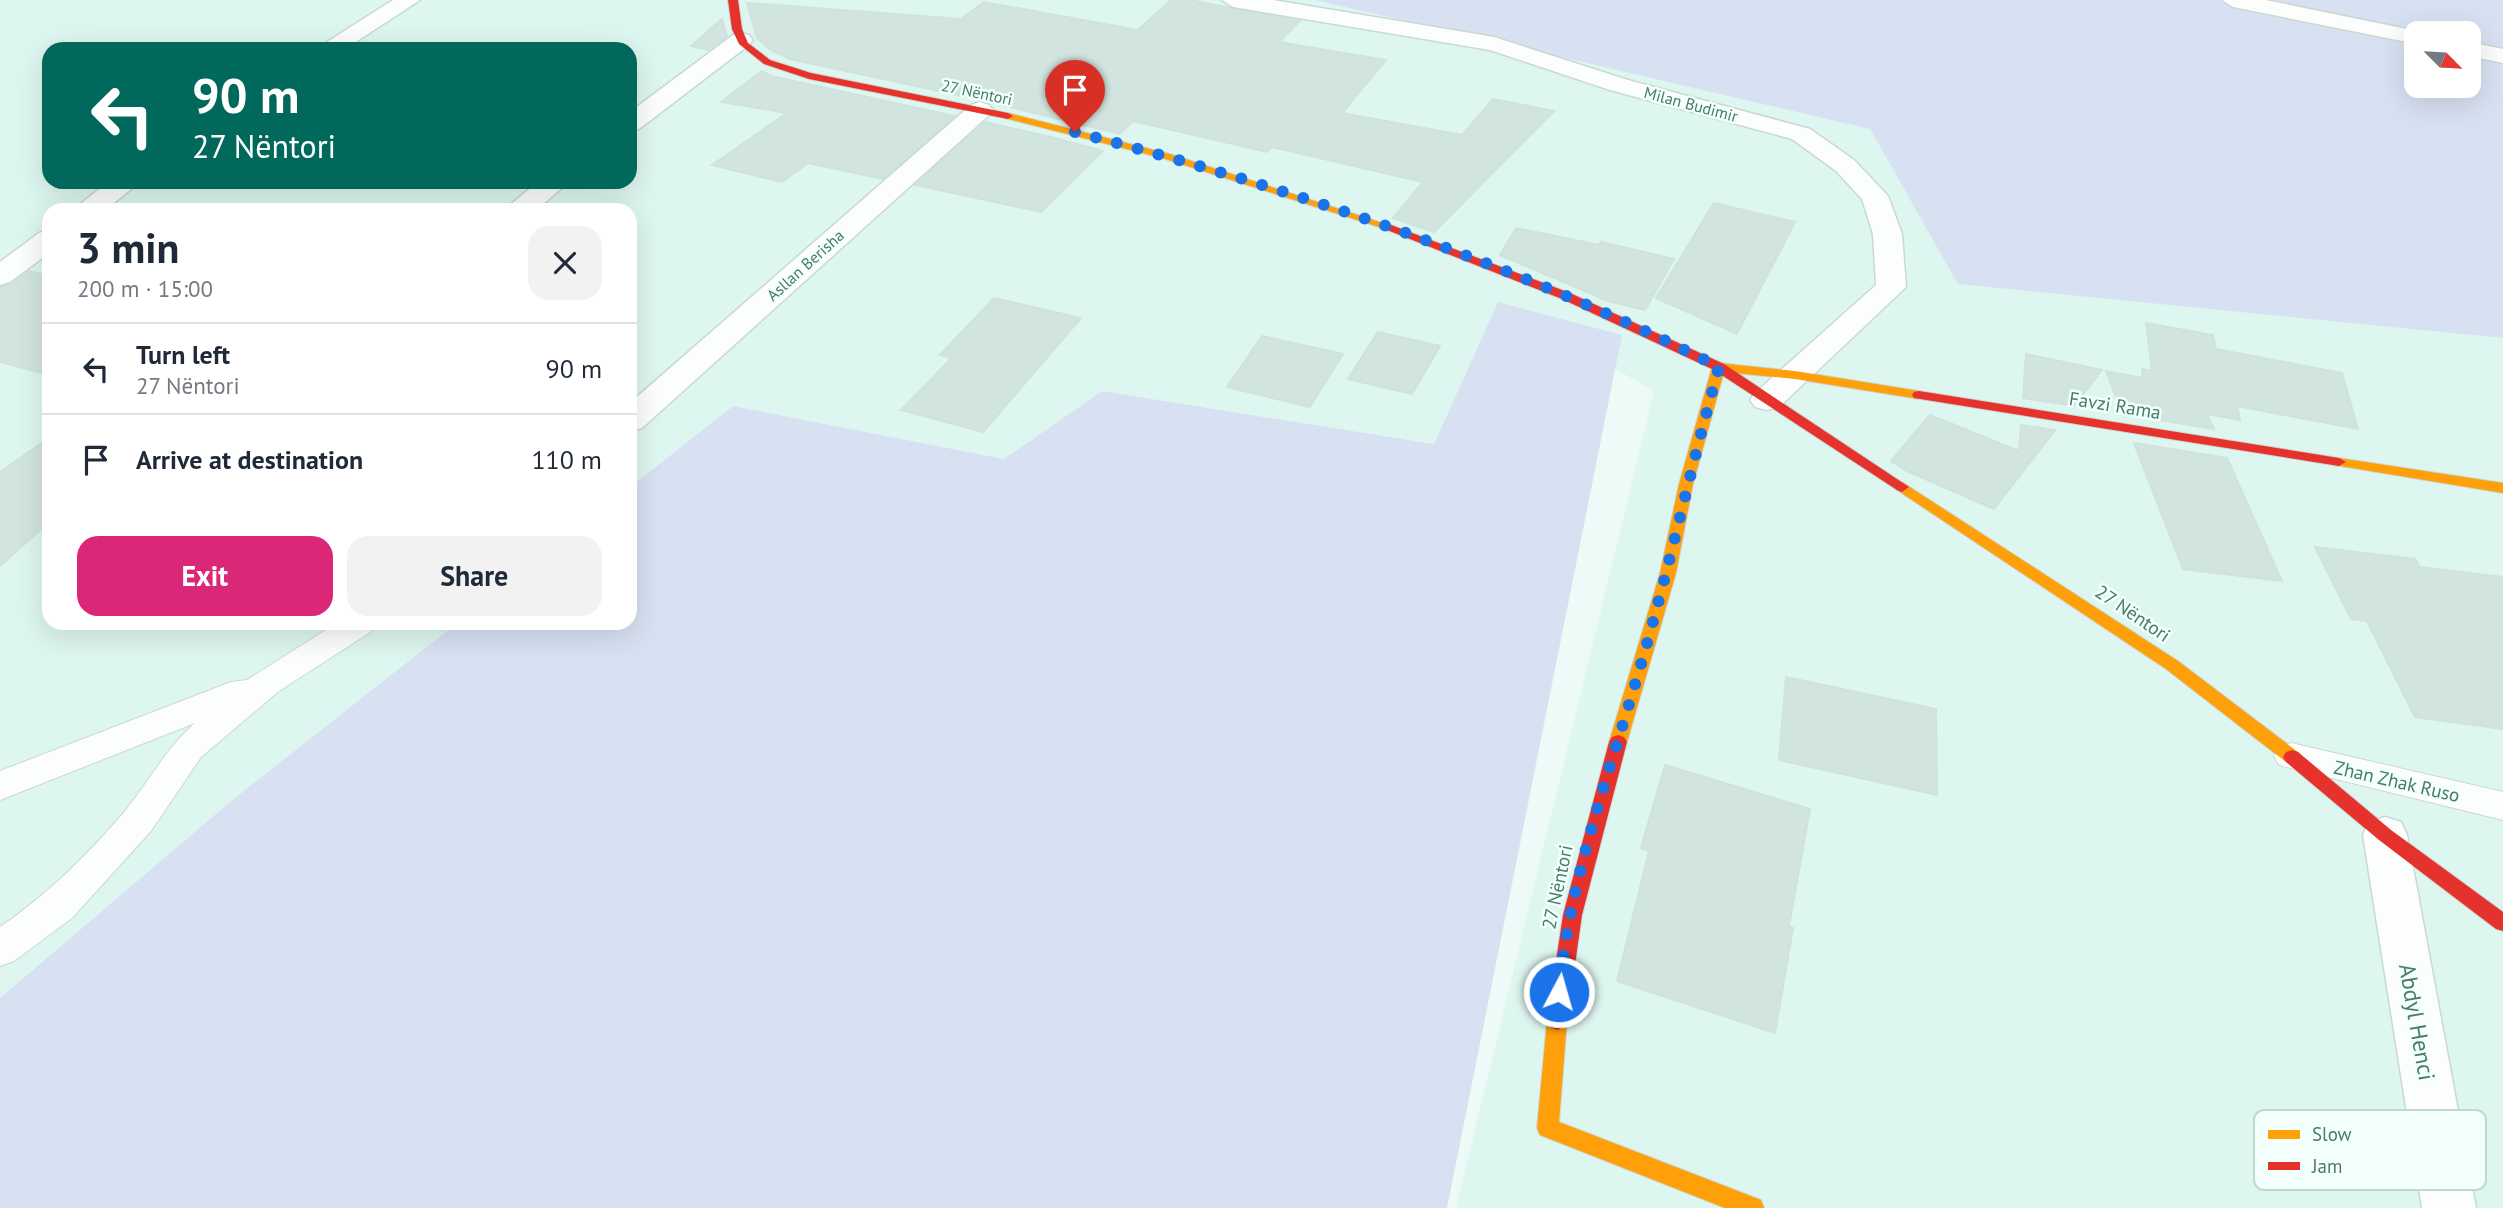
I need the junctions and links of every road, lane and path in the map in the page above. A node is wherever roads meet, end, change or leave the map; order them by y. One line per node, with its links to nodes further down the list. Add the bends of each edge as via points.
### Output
1 (409, 0): 7 (street)
2 (733, 0): 6 (street, via 736,33)
3 (1233, 0): 19 (street, Milan Budimir, via 1494,44 1619,85 1791,131 1822,147 1881,207 1891,287)
4 (2233, 0): 5 (street)
5 (2404, 34)
6 (741, 40): 10 (street, 27 Nëntori, via 766,61 787,69); 11 (street)
7 (340, 42)
8 (2482, 51): 9 (street)
9 (2503, 56)
10 (980, 110): 18 (street, 27 Nëntori, via 1179,158 1273,188 1560,292); 21 (street, Asllan Berisha)
11 (637, 119)
12 (116, 189): 14 (street)
13 (546, 189): 15 (street)
14 (96, 203)
15 (527, 203)
16 (42, 244): 17 (street)
17 (0, 276)
18 (1719, 367): 19 (street, Favzi Rama); 20 (street, 27 Nëntori); 33 (street, 27 Nëntori, via 1686,484 1668,573 1587,846 1562,965 1548,1128)
19 (1795, 375): 20 (street, Milan Budimir); 22 (street, Favzi Rama)
20 (1767, 400): 25 (street, 27 Nëntori, via 2084,605)
21 (637, 415)
22 (2503, 488)
23 (350, 630): 24 (lane)
24 (267, 682): 26 (lane); 30 (lane, via 189,748 138,821 59,907)
25 (2291, 756): 27 (lane, Zhan Zhak Ruso); 28 (street, 27 Nëntori)
26 (0, 786)
27 (2503, 806)
28 (2385, 835): 29 (street, 27 Nëntori); 31 (street, Abdyl Henci)
29 (2503, 923)
30 (0, 949)
31 (2432, 1110)
32 (2446, 1190): 34 (street, Abdyl Henci)
33 (1753, 1208)
34 (2449, 1208)

